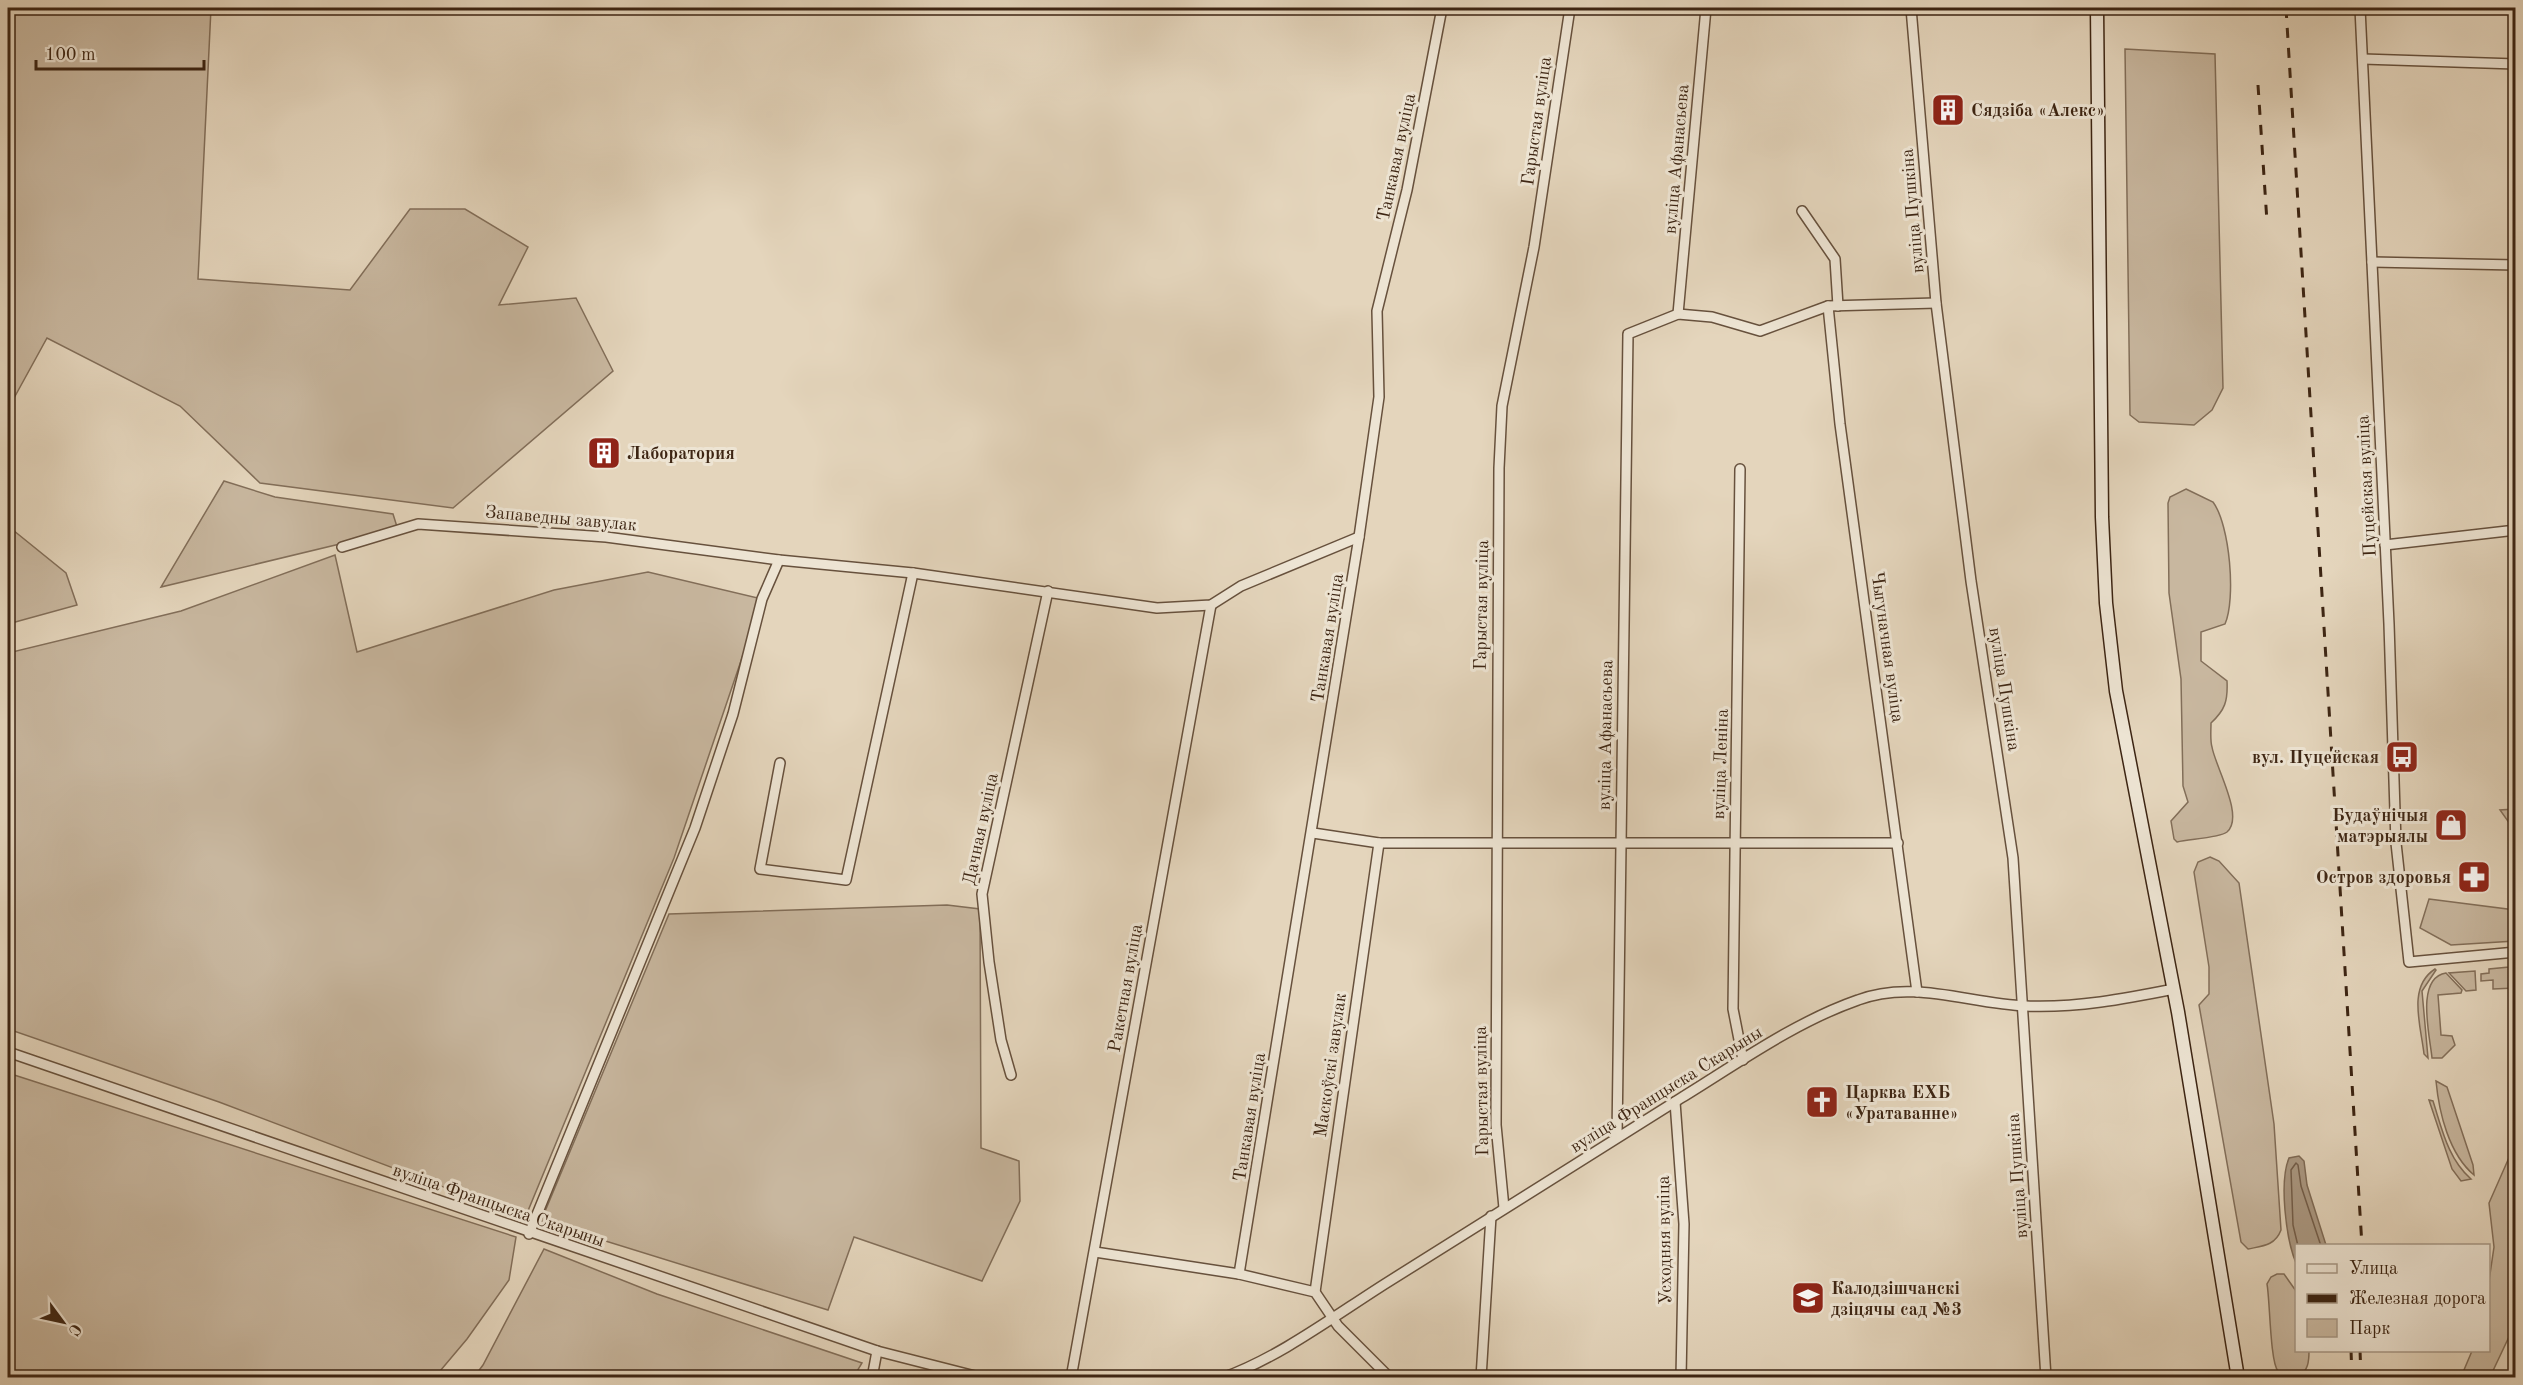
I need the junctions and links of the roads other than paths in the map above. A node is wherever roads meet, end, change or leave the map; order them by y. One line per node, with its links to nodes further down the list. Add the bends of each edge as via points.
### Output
1 (1442, 8): 17 (street, Танкавая вуліца, via 1407,190 1377,310 1379,397)
2 (1570, 8): 30 (street, Гарыстая вуліца, via 1534,247 1502,406 1497,661)
3 (1706, 8): 14 (street, вуліца Афанасьева)
4 (1911, 8): 12 (street, вуліца Пушкіна)
5 (2097, 8): 32 (street, via 2106,603 2116,691)
6 (2360, 8): 7 (street, Пуцейская вуліца)
7 (2363, 59): 8 (street); 10 (street, Пуцейская вуліца)
8 (2516, 64)
9 (1802, 210): 13 (street, Чыгуначная вуліца, via 1835,259)
10 (2372, 262): 11 (street); 18 (street, Пуцейская вуліца)
11 (2516, 265)
12 (1936, 303): 13 (street); 34 (street, вуліца Пушкіна, via 1971,581 2013,858)
13 (1833, 306): 14 (street, via 1760,331 1712,317); 28 (street, Чыгуначная вуліца, via 1840,424)
14 (1678, 314): 29 (street, вуліца Афанасьева, via 1629,334)
15 (1740, 469): 26 (street, вуліца Леніна)
16 (2516, 530): 18 (street)
17 (1359, 537): 23 (street, via 1241,586); 25 (street, Танкавая вуліца)
18 (2385, 545): 31 (street, Пуцейская вуліца, via 2396,843 2409,962)
19 (342, 547): 20 (street, Запаведны завулак, via 418,524 606,537)
20 (780, 560): 21 (street); 42 (street, via 762,599 733,714 695,828)
21 (913, 573): 22 (street); 24 (street, via 846,880 760,869)
22 (1048, 591): 23 (street, via 1158,608); 37 (street, Дачная вуліца, via 982,894 999,1029)
23 (1211, 604): 43 (street, Ракетная вуліца)
24 (780, 763)
25 (1313, 833): 27 (street); 44 (street, Танкавая вуліца)
26 (1734, 841): 28 (street); 29 (street); 36 (street, вуліца Леніна, via 1733,1009)
27 (1379, 843): 30 (street); 45 (street, Маскоўскі завулак)
28 (1898, 843): 33 (street, Чыгуначная вуліца)
29 (1620, 844): 30 (street); 39 (street, вуліца Афанасьева)
30 (1499, 845): 40 (street, Гарыстая вуліца, via 1495,931 1496,1125)
31 (2516, 952)
32 (2174, 989): 34 (street, вуліца Францыска Скарыны, via 2095,1005); 57 (street)
33 (1917, 992): 34 (street, вуліца Францыска Скарыны); 36 (street, вуліца Францыска Скарыны, via 1896,991 1856,1000)
34 (2023, 1006): 56 (street, вуліца Пушкіна)
35 (8, 1052): 42 (street, вуліца Францыска Скарыны)
36 (1743, 1060): 38 (street, вуліца Францыска Скарыны)
37 (1011, 1075)
38 (1675, 1102): 39 (street, вуліца Францыска Скарыны); 55 (street, Усходняя вуліца, via 1684,1224)
39 (1617, 1137): 40 (street, вуліца Францыска Скарыны)
40 (1504, 1208): 41 (street, вуліца Францыска Скарыны)
41 (1491, 1216): 46 (street, вуліца Францыска Скарыны); 54 (street)
42 (529, 1234): 47 (street, вуліца Францыска Скарыны)
43 (1095, 1252): 44 (street); 52 (street, Ракетная вуліца)
44 (1239, 1274): 45 (street)
45 (1315, 1292): 46 (street)
46 (1332, 1318): 49 (street, вуліца Францыска Скарыны); 53 (street)
47 (877, 1351): 48 (street, вуліца Францыска Скарыны); 50 (street)
48 (966, 1376): 51 (street, вуліца Францыска Скарыны)
49 (1227, 1376)
50 (872, 1377)
51 (983, 1377)
52 (1071, 1377)
53 (1390, 1377)
54 (1482, 1377)
55 (1681, 1377)
56 (2046, 1377)
57 (2238, 1377)

